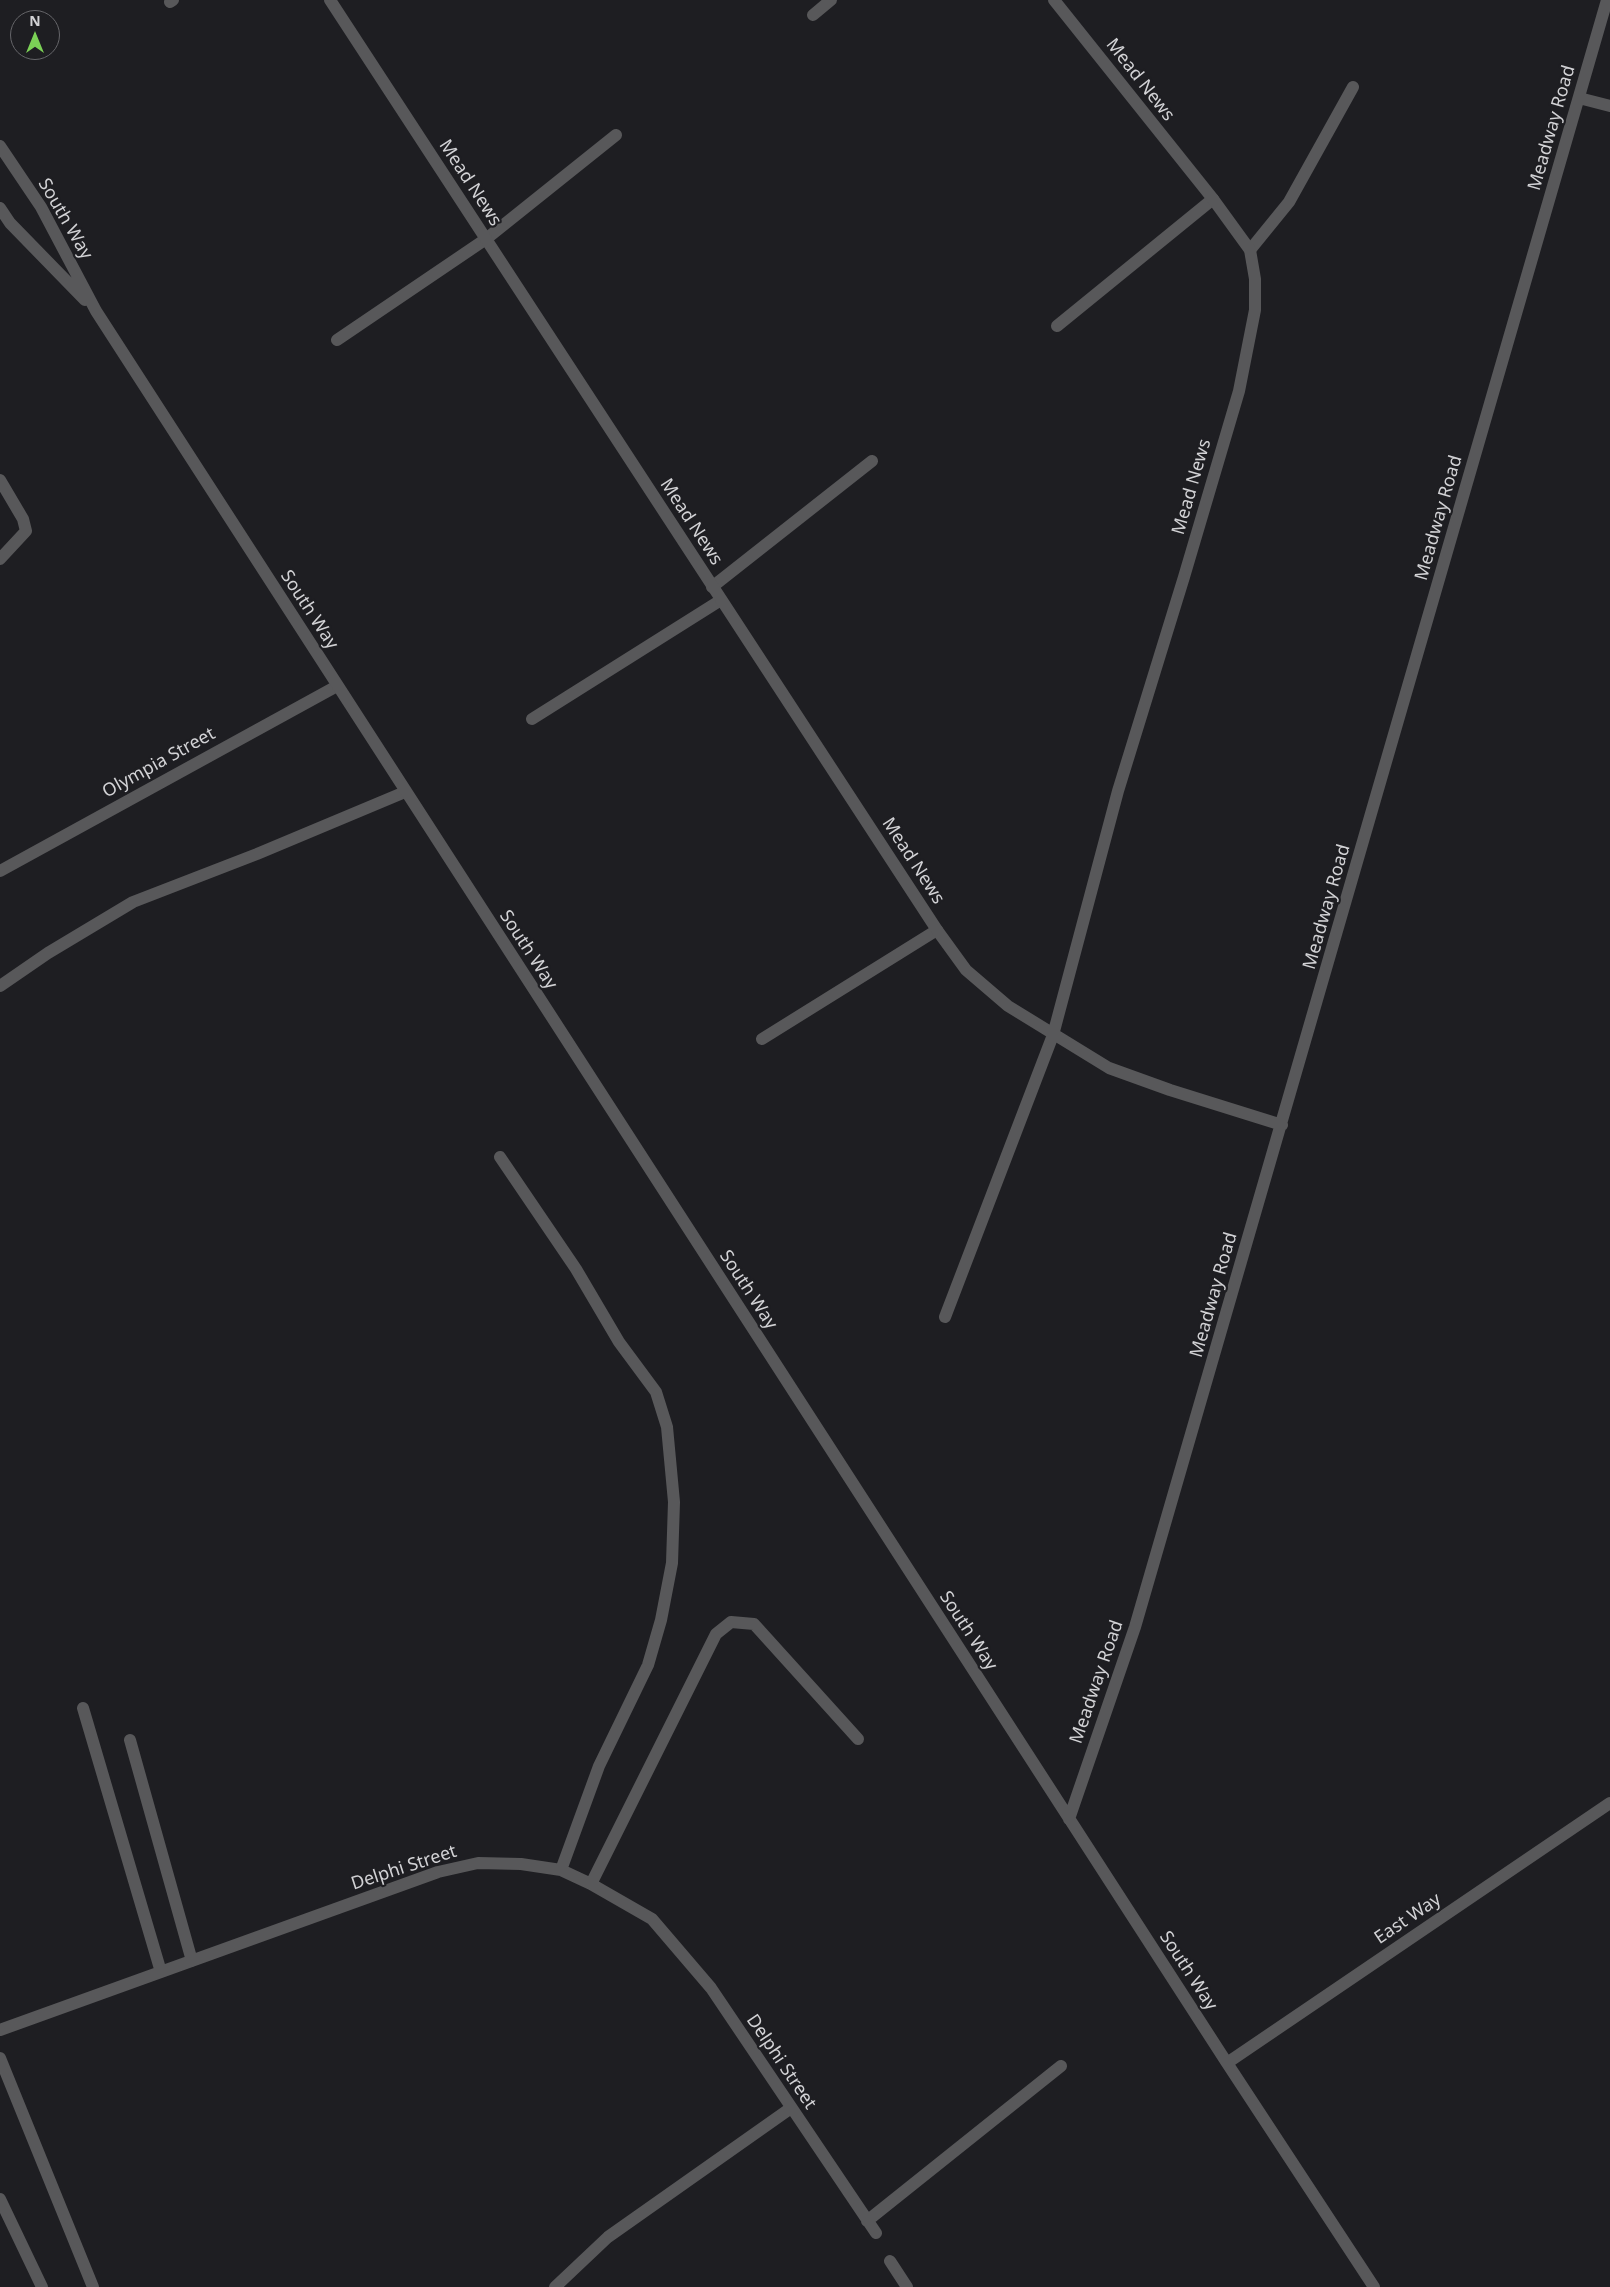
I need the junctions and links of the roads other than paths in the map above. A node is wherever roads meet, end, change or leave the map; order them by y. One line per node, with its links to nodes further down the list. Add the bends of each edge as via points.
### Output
1 (330, 0): 13 (street, Mead News)
2 (832, 0): 5 (street)
3 (1054, 0): 11 (street, Mead News)
4 (1607, 0): 7 (street, Meadway Road)
5 (813, 15)
6 (1353, 87): 14 (street, via 1289,202)
7 (1579, 98): 8 (street); 31 (street, Meadway Road)
8 (1610, 106)
9 (616, 135): 13 (street)
10 (0, 146): 15 (street, South Way, via 41,207)
11 (1213, 199): 14 (street, Mead News); 16 (street)
12 (0, 208): 15 (street, South Way, via 10,223)
13 (486, 239): 17 (street); 21 (street, Mead News)
14 (1250, 250): 29 (street, Mead News, via 1255,279 1255,310 1239,390 1118,791)
15 (96, 311): 23 (street, South Way)
16 (1057, 326)
17 (337, 340)
18 (872, 461): 21 (street)
19 (0, 480): 20 (street, via 24,519 26,531)
20 (0, 559)
21 (712, 587): 22 (street, Mead News)
22 (721, 600): 24 (street); 27 (street, Mead News)
23 (337, 686): 25 (street, South Way); 26 (street, Olympia Street)
24 (532, 719)
25 (405, 792): 28 (street, via 133,902); 38 (street, South Way)
26 (0, 871)
27 (937, 930): 29 (street, Mead News, via 966,970 1008,1006); 30 (street)
28 (0, 986)
29 (1053, 1036): 31 (street, Mead News, via 1109,1068); 33 (street)
30 (762, 1039)
31 (1282, 1125): 38 (street, Meadway Road, via 1135,1627)
32 (500, 1156): 39 (street, via 576,1269 619,1342 656,1392 667,1427 674,1502 672,1563 662,1620 648,1665 600,1766)
33 (945, 1316)
34 (83, 1708): 42 (street)
35 (858, 1739): 40 (street, via 754,1624 731,1622 716,1634)
36 (130, 1740): 41 (street)
37 (1610, 1803): 45 (street, East Way)
38 (1069, 1819): 45 (street, South Way)
39 (561, 1870): 40 (street, Delphi Street); 41 (street, Delphi Street, via 522,1864 478,1863 438,1872)
40 (591, 1884): 47 (street, Delphi Street, via 652,1919 711,1988)
41 (192, 1961): 42 (street, Delphi Street)
42 (161, 1972): 43 (street, Delphi Street)
43 (0, 2030)
44 (0, 2058): 53 (street)
45 (1227, 2064): 56 (street, South Way)
46 (1061, 2066): 49 (street)
47 (791, 2108): 49 (street, Delphi Street); 54 (street, via 608,2237)
48 (0, 2199): 52 (street)
49 (867, 2221): 50 (street, Delphi Street)
50 (876, 2233)
51 (890, 2261): 55 (street)
52 (42, 2287)
53 (93, 2287)
54 (555, 2287)
55 (907, 2287)
56 (1374, 2287)

